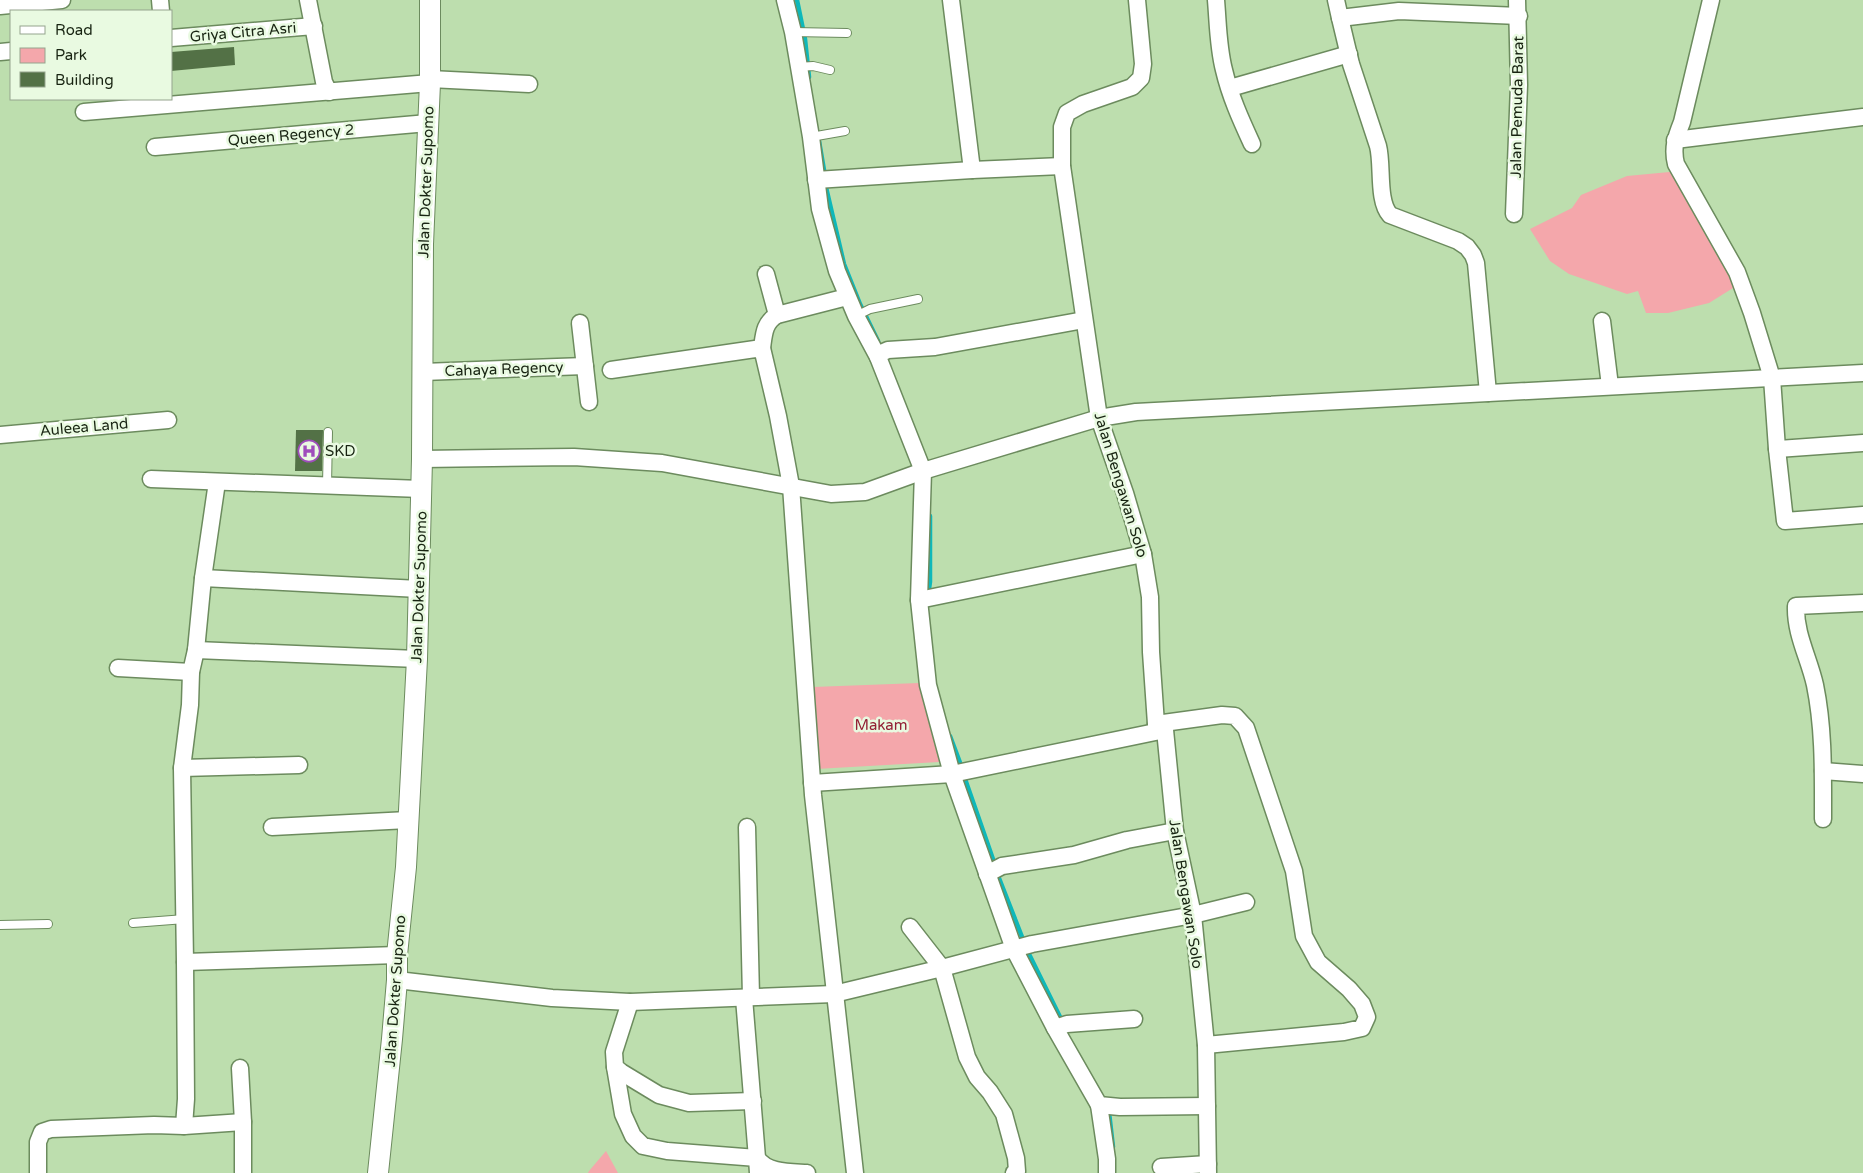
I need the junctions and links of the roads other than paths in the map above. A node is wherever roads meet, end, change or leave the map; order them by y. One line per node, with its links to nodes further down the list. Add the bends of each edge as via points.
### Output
1 (62, 0): 10 (street)
2 (308, 0): 13 (street)
3 (430, 0): 20 (street, Jalan Dokter Supomo)
4 (785, 0): 14 (street)
5 (951, 0): 33 (street)
6 (1137, 0): 32 (street, Jalan Bengawan Solo, via 1142,78 1132,87 1067,113 1062,127)
7 (1216, 0): 22 (street, via 1219,44)
8 (1336, 0): 12 (street)
9 (1711, 0): 29 (street)
10 (0, 6)
11 (1518, 8): 12 (street, via 1399,11); 35 (street, Jalan Pemuda Barat)
12 (1340, 18): 17 (street)
13 (314, 26): 16 (street, Griya Citra Asri); 23 (street, via 324,82)
14 (797, 33): 15 (lane); 18 (street)
15 (847, 33)
16 (172, 38)
17 (1349, 54): 22 (street); 52 (street, via 1380,155 1383,200 1387,211 1390,215 1458,241 1473,255 1480,287)
18 (805, 66): 19 (lane); 28 (street)
19 (830, 70)
20 (430, 81): 21 (street); 23 (street); 26 (street, Jalan Dokter Supomo)
21 (529, 84)
22 (1230, 88): 30 (street)
23 (329, 92): 24 (street)
24 (84, 112)
25 (1863, 117): 29 (street)
26 (428, 123): 31 (street, Queen Regency 2); 48 (street, Jalan Dokter Supomo, via 423,244)
27 (845, 131): 28 (lane)
28 (816, 136): 34 (street)
29 (1675, 140): 50 (street, via 1676,164 1737,272)
30 (1252, 144)
31 (154, 147)
32 (1062, 166): 33 (street); 41 (street, Jalan Bengawan Solo)
33 (972, 170): 34 (street)
34 (823, 179): 37 (street, via 820,209)
35 (1514, 214)
36 (766, 274): 40 (street)
37 (847, 297): 39 (street); 40 (street)
38 (918, 298): 39 (lane)
39 (862, 313): 45 (street)
40 (776, 315): 44 (street, via 766,326)
41 (1084, 320): 45 (street, via 935,347); 54 (street, Jalan Bengawan Solo)
42 (1602, 321): 51 (street)
43 (580, 323): 46 (street, Cahaya Regency)
44 (762, 348): 47 (street); 65 (street)
45 (882, 353): 61 (street)
46 (585, 366): 48 (street, Cahaya Regency); 53 (street, Cahaya Regency)
47 (611, 370)
48 (423, 372): 60 (street, Jalan Dokter Supomo)
49 (1863, 373): 50 (street)
50 (1772, 378): 51 (street); 59 (street)
51 (1610, 386): 52 (street)
52 (1488, 393): 54 (street, via 1136,412)
53 (589, 402)
54 (1099, 418): 61 (street); 68 (street, Jalan Bengawan Solo)
55 (168, 420): 57 (street, Auleea Land)
56 (328, 432): 64 (lane)
57 (0, 435)
58 (1863, 443): 59 (street)
59 (1777, 449): 67 (street, via 1785,522)
60 (422, 459): 65 (street, via 574,457 662,463); 66 (street, Jalan Dokter Supomo)
61 (923, 471): 65 (street, via 865,492 848,494); 71 (street)
62 (151, 479): 63 (street)
63 (217, 482): 64 (street); 69 (street)
64 (327, 486): 66 (street)
65 (791, 486): 83 (street)
66 (422, 489): 70 (street, Jalan Dokter Supomo)
67 (1863, 515)
68 (1143, 554): 71 (street); 77 (street, Jalan Bengawan Solo, via 1150,597 1151,652)
69 (203, 578): 70 (street); 73 (street)
70 (419, 589): 74 (street, Jalan Dokter Supomo)
71 (925, 599): 81 (street, via 928,685)
72 (1863, 603): 80 (street, via 1796,606 1796,621 1810,664 1820,714)
73 (196, 650): 74 (street); 76 (street)
74 (417, 659): 84 (street, Jalan Dokter Supomo)
75 (118, 668): 76 (street)
76 (191, 672): 79 (street)
77 (1161, 727): 81 (street); 88 (street, Jalan Bengawan Solo); 107 (street, via 1222,715 1235,716 1246,728 1294,871 1304,936 1318,962 1349,989 1362,1004 1367,1017 1362,1028 1344,1032)
78 (299, 765): 79 (street)
79 (182, 768): 92 (street)
80 (1823, 771): 82 (street); 85 (street)
81 (960, 772): 83 (street); 89 (street)
82 (1863, 774)
83 (812, 782): 102 (street)
84 (408, 820): 86 (street); 98 (street, Jalan Dokter Supomo)
85 (1823, 820)
86 (272, 827)
87 (747, 827): 103 (street)
88 (1175, 831): 89 (street); 91 (street, Jalan Bengawan Solo)
89 (993, 870): 97 (street)
90 (1246, 902): 91 (street)
91 (1193, 915): 97 (street); 107 (street, Jalan Bengawan Solo)
92 (185, 919): 93 (lane); 99 (street)
93 (133, 923)
94 (48, 924): 95 (lane)
95 (0, 925)
96 (910, 927): 100 (street)
97 (1023, 946): 100 (street); 106 (street)
98 (397, 955): 99 (street); 101 (street, Jalan Dokter Supomo)
99 (185, 962): 114 (street)
100 (942, 968): 102 (street); 123 (street, via 966,1057 1004,1114 1016,1158 1017,1171)
101 (397, 980): 104 (street, via 552,998); 120 (street, Jalan Dokter Supomo)
102 (834, 994): 103 (street); 122 (street)
103 (748, 997): 104 (street); 110 (street)
104 (630, 1002): 108 (street, via 614,1052)
105 (1134, 1019): 106 (street)
106 (1060, 1026): 111 (street)
107 (1206, 1045): 112 (street, Jalan Bengawan Solo)
108 (615, 1067): 110 (street, via 658,1096 689,1103); 115 (street, via 623,1114 633,1136 643,1146)
109 (240, 1068): 113 (street)
110 (752, 1101): 115 (street)
111 (1099, 1105): 112 (street); 124 (street)
112 (1208, 1106): 117 (street, Jalan Bengawan Solo)
113 (243, 1122): 114 (street); 119 (street)
114 (184, 1126): 118 (street, via 51,1129 42,1132 38,1142)
115 (758, 1166): 121 (street, via 772,1171)
116 (1161, 1166): 117 (street)
117 (1208, 1168)
118 (38, 1173)
119 (243, 1173)
120 (378, 1173)
121 (807, 1173)
122 (855, 1173)
123 (1014, 1173)
124 (1107, 1173)

